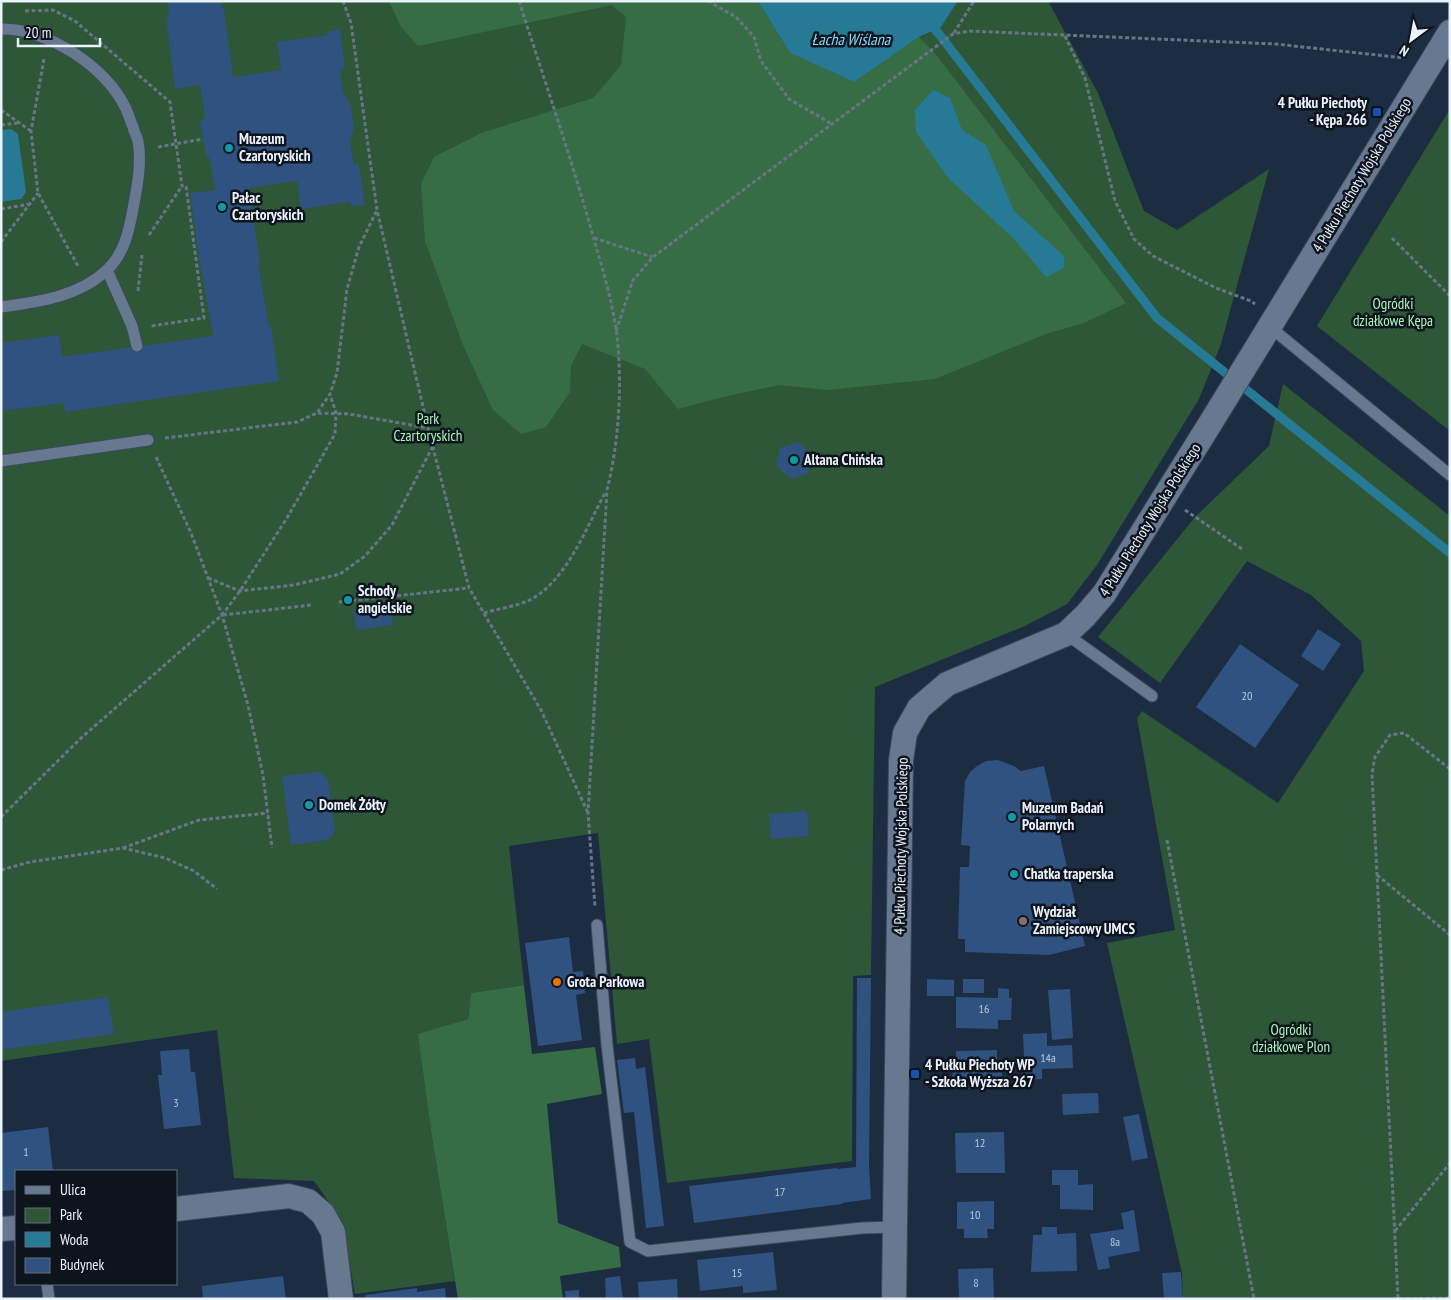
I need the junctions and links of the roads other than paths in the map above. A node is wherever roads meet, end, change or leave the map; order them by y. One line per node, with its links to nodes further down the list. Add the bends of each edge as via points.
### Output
1 (1, 29): 3 (lane, via 12,28 48,38 76,54 105,79 126,108 138,141 138,180 128,234 118,258)
2 (1450, 32): 5 (street, 4 Pułku Piechoty Wojska Polskiego)
3 (107, 270): 4 (lane, via 64,296); 6 (lane, via 132,326)
4 (1, 308)
5 (1272, 323): 9 (lane); 10 (street, 4 Pułku Piechoty Wojska Polskiego, via 1104,594)
6 (137, 346)
7 (148, 440): 8 (lane)
8 (1, 461)
9 (1450, 476)
10 (1066, 634): 11 (lane); 14 (street, 4 Pułku Piechoty Wojska Polskiego, via 947,684 919,708 905,733 901,760)
11 (1152, 696)
12 (597, 925): 14 (lane, via 630,1242 648,1251)
13 (178, 1209): 19 (street, via 289,1196 308,1201 323,1214 333,1232)
14 (895, 1227): 20 (street, 4 Pułku Piechoty Wojska Polskiego)
15 (15, 1228): 16 (street)
16 (1, 1230)
17 (47, 1285): 18 (lane)
18 (49, 1299)
19 (341, 1299)
20 (894, 1299)

